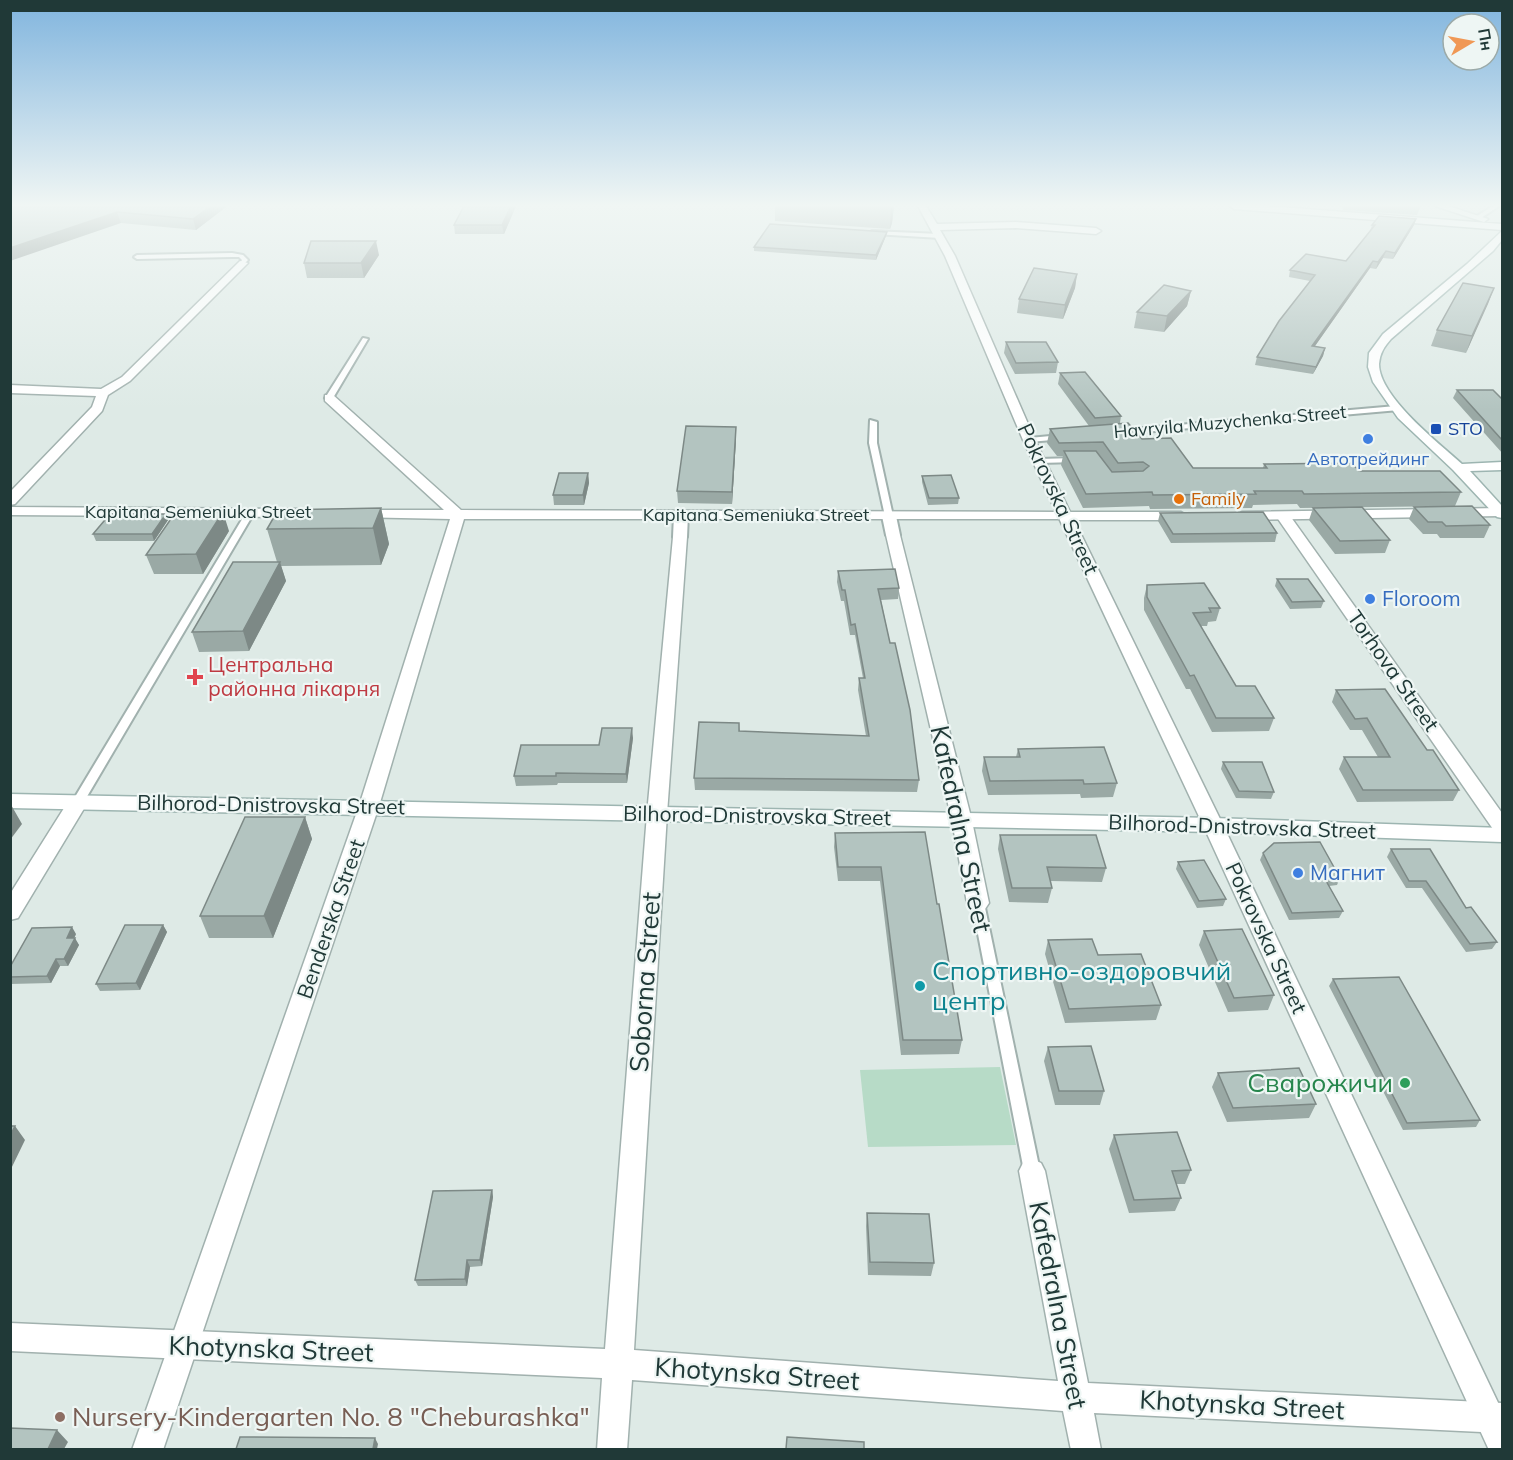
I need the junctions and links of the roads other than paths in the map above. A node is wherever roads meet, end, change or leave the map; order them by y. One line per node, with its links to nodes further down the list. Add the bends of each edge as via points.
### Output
1 (232, 274): 6 (street, via 126,379)
2 (956, 274): 12 (street, Pokrovska Street)
3 (1459, 274): 8 (street, via 1386,337 1374,355 1373,370)
4 (365, 339): 7 (lane)
5 (10, 389): 6 (street)
6 (103, 393): 17 (street, via 98,408)
7 (330, 398): 23 (street)
8 (1396, 408): 10 (lane, Havryila Muzychenka Street); 16 (street)
9 (873, 422): 25 (lane, Kafedralna Street, via 873,443)
10 (1112, 432)
11 (1066, 436): 12 (lane)
12 (1029, 440): 14 (street, Pokrovska Street)
13 (1085, 460): 14 (lane)
14 (1039, 461): 26 (street, Pokrovska Street)
15 (1503, 466): 16 (street)
16 (1459, 468): 22 (street)
17 (10, 501)
18 (10, 511): 19 (street, Kapitana Semeniuka Street)
19 (250, 513): 20 (street, Kapitana Semeniuka Street); 33 (lane)
20 (320, 513)
21 (343, 513): 23 (street, Kapitana Semeniuka Street)
22 (1502, 513): 29 (street)
23 (458, 515): 24 (street, Kapitana Semeniuka Street); 34 (street, Benderska Street)
24 (681, 515): 25 (street, Kapitana Semeniuka Street); 31 (street, Soborna Street)
25 (889, 516): 26 (street, Kapitana Semeniuka Street); 30 (street, Kafedralna Street)
26 (1065, 516): 27 (street, Kapitana Semeniuka Street); 37 (street, Pokrovska Street)
27 (1191, 516)
28 (1226, 516): 29 (street)
29 (1283, 516): 38 (street, Torhova Street)
30 (893, 535): 36 (street, Kafedralna Street)
31 (680, 537): 35 (street, Soborna Street)
32 (10, 801): 33 (street, Bilhorod-Dnistrovska Street)
33 (78, 802): 34 (street, Bilhorod-Dnistrovska Street); 41 (street)
34 (369, 806): 35 (street, Bilhorod-Dnistrovska Street); 44 (street, Benderska Street)
35 (657, 814): 36 (street, Bilhorod-Dnistrovska Street); 45 (street, Soborna Street)
36 (962, 821): 37 (street, Bilhorod-Dnistrovska Street); 40 (street, Kafedralna Street)
37 (1213, 825): 39 (street, Bilhorod-Dnistrovska Street); 47 (street, Pokrovska Street)
38 (1503, 827)
39 (1503, 835)
40 (978, 903): 42 (lane, Kafedralna Street)
41 (10, 912)
42 (1032, 1171): 46 (street, Kafedralna Street)
43 (10, 1337): 44 (street, Khotynska Street)
44 (184, 1346): 45 (street, Khotynska Street); 48 (street, Benderska Street)
45 (619, 1364): 46 (street, Khotynska Street); 49 (street, Soborna Street)
46 (1077, 1397): 47 (street, Khotynska Street); 50 (street, Kafedralna Street)
47 (1498, 1426)
48 (147, 1449)
49 (612, 1449)
50 (1086, 1449)

